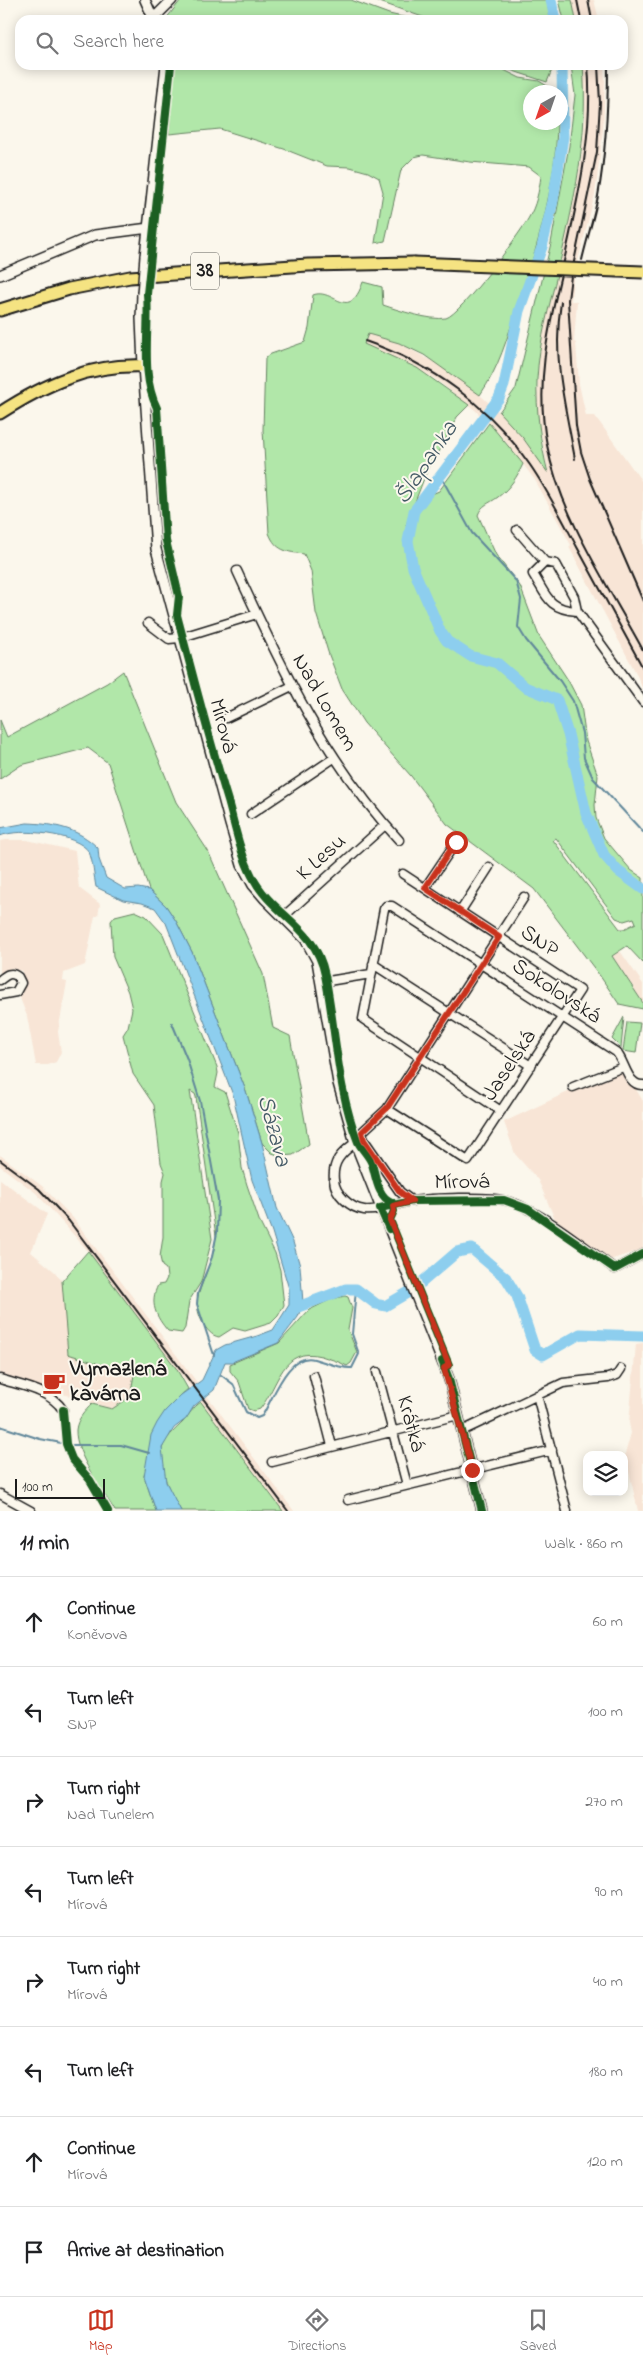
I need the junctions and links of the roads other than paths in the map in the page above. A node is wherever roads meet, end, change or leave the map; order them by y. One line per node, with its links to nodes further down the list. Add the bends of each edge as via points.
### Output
1 (145, 0): 3 (street)
2 (172, 0): 4 (street)
3 (152, 15)
4 (158, 15)
5 (165, 70): 6 (street, Mírová)
6 (149, 228): 8 (street, via 95,235); 10 (street, Mírová, bridge, via 140,318)
7 (643, 272): 9 (main road, 38, bridge, via 414,263 308,265 130,277 69,289)
8 (0, 275)
9 (0, 310)
10 (143, 366): 11 (main road, via 114,366 76,374); 18 (street, Mírová, via 158,558)
11 (0, 412)
12 (517, 530): 13 (street)
13 (544, 562): 15 (street, via 556,564 574,597); 15 (street, via 533,574 553,605)
14 (237, 571): 16 (street, Nad Lomem)
15 (577, 612): 20 (street)
16 (257, 614): 18 (street); 19 (street, Nad Lomem)
17 (148, 623): 18 (street, via 169,638)
18 (179, 638): 32 (street, Mírová, via 241,862 256,890)
19 (292, 686): 21 (street); 22 (street, Nad Lomem)
20 (643, 702)
21 (226, 718)
22 (334, 758): 23 (street); 24 (street, Nad Lomem)
23 (251, 814)
24 (385, 825): 25 (street, Nad Lomem); 32 (street, K Lesu)
25 (399, 840)
26 (456, 842): 29 (street)
27 (489, 867): 31 (street)
28 (403, 874): 29 (street, SNP)
29 (425, 888): 31 (street, SNP)
30 (524, 897): 33 (street)
31 (460, 912): 33 (street, SNP)
32 (283, 917): 38 (street, Mírová, via 312,949)
33 (499, 937): 35 (street); 39 (street, SNP)
34 (373, 964): 35 (street, Sokolovská, via 384,909 392,906); 36 (street); 41 (street)
35 (482, 965): 41 (street); 42 (street, Sokolovská)
36 (371, 974): 38 (street); 43 (street, via 363,1019)
37 (0, 980): 40 (street, via 12,974 21,983 16,992)
38 (322, 982): 50 (street, Mírová, via 338,1083)
39 (580, 990): 42 (street, Jaselská)
40 (0, 995)
41 (450, 1014): 43 (street); 44 (street)
42 (563, 1017): 44 (street, Jaselská); 45 (street, Sokolovská, via 616,1052)
43 (421, 1058): 48 (street); 49 (street)
44 (531, 1066): 49 (street, Jaselská)
45 (624, 1067): 46 (street, Sokolovská, via 637,1084); 47 (street)
46 (643, 1085)
47 (572, 1087)
48 (387, 1108): 49 (street, Jaselská, via 468,1161); 51 (street, Mírová, via 364,1129 364,1140 400,1192)
49 (501, 1111)
50 (355, 1143): 52 (street, Mírová); 52 (street, Mírová, via 337,1159 334,1182 339,1194 351,1206 363,1210)
51 (412, 1201): 52 (street, Mírová); 53 (street, Mírová, via 492,1199 511,1202 528,1209 616,1269)
52 (380, 1208): 60 (street, Mírová, via 449,1379)
53 (643, 1254)
54 (621, 1368): 58 (street, via 617,1375 608,1378 563,1383)
55 (378, 1372): 61 (street, Krátká)
56 (314, 1376): 63 (street)
57 (0, 1379): 59 (street, via 48,1395)
58 (537, 1395): 62 (street); 64 (street)
59 (63, 1410)
60 (458, 1415): 61 (street); 62 (street, Mírová)
61 (394, 1431): 63 (street); 67 (street, Krátká)
62 (462, 1432): 66 (street, Mírová)
63 (332, 1446): 65 (street)
64 (552, 1450): 66 (street); 72 (street)
65 (272, 1462)
66 (472, 1470): 67 (street); 71 (street, Mírová)
67 (407, 1485): 69 (street)
68 (0, 1494): 70 (street)
69 (348, 1500)
70 (31, 1511)
71 (482, 1511)
72 (567, 1511)

